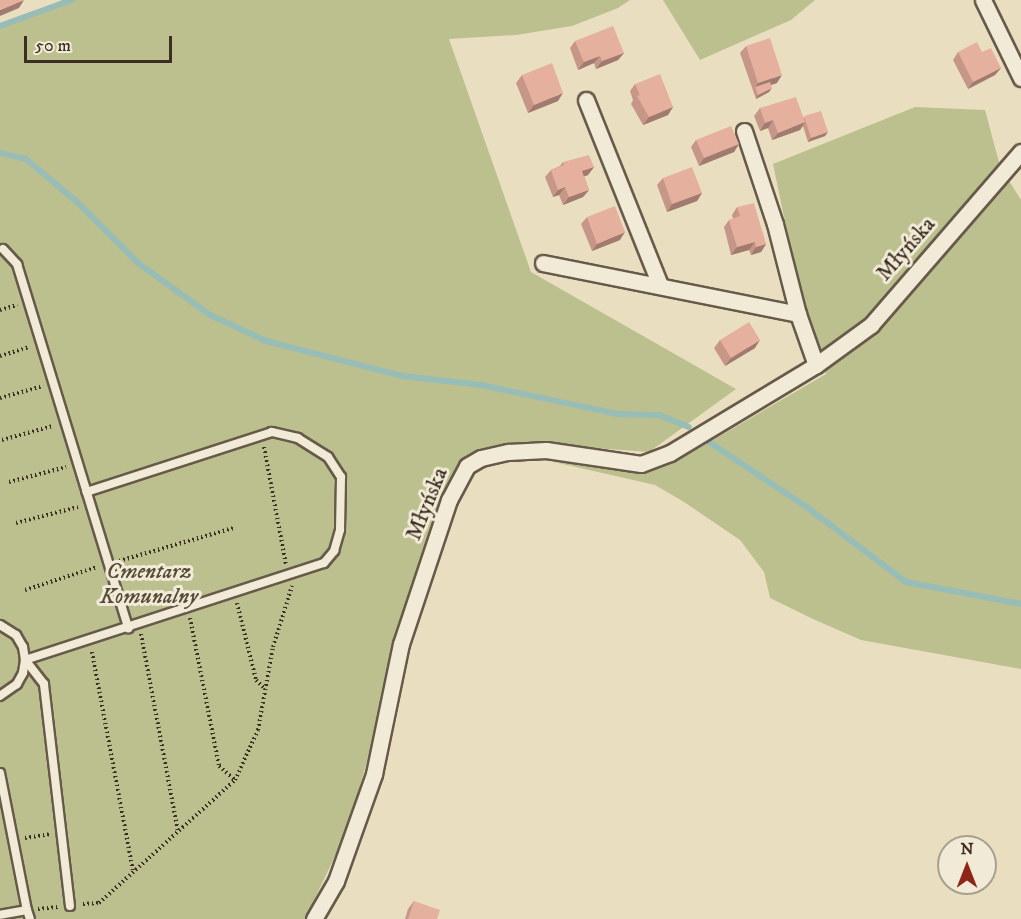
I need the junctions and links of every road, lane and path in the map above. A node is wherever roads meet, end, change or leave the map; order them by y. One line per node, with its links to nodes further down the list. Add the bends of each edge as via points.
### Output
1 (982, 0): 2 (street)
2 (1021, 78)
3 (586, 100): 8 (street)
4 (744, 131): 9 (street, via 775,224)
5 (1021, 152): 12 (street, Młyńska, via 871,325)
6 (3, 249): 10 (lane, via 18,264)
7 (543, 263): 8 (street)
8 (660, 285): 9 (street)
9 (798, 314): 12 (street)
10 (42, 344): 11 (path); 13 (lane)
11 (0, 356)
12 (816, 365): 47 (street, Młyńska, via 670,453 641,464 546,450 508,452 481,458 467,466 449,500 401,644 374,774 336,881)
13 (54, 383): 14 (path); 15 (lane)
14 (0, 398)
15 (65, 422): 17 (path); 18 (lane)
16 (262, 435): 20 (lane); 25 (lane, via 272,432 298,438 328,457 341,477 340,530 334,551 324,563); 26 (path)
17 (2, 440)
18 (78, 464): 19 (path); 20 (lane)
19 (9, 482)
20 (86, 492): 21 (lane)
21 (90, 503): 22 (path); 24 (lane)
22 (16, 523)
23 (233, 528): 24 (path)
24 (108, 564): 27 (path); 32 (lane)
25 (297, 571): 26 (lane); 35 (path, via 273,646)
26 (288, 573): 28 (lane)
27 (25, 590)
28 (235, 592): 29 (lane); 35 (path, via 256,680)
29 (188, 609): 30 (lane); 38 (path, via 219,766)
30 (139, 624): 32 (lane); 39 (path)
31 (0, 625): 34 (lane, via 16,635)
32 (128, 628): 33 (lane)
33 (89, 640): 34 (lane); 42 (path)
34 (25, 660): 36 (lane, via 17,684); 40 (lane, via 44,684)
35 (265, 689): 38 (path, via 258,730)
36 (0, 696)
37 (0, 773): 41 (lane)
38 (235, 780): 39 (path)
39 (178, 832): 42 (path)
40 (62, 833): 41 (path); 43 (lane)
41 (13, 839): 44 (lane)
42 (133, 873): 43 (path, via 99,903)
43 (70, 906): 44 (path)
44 (27, 910): 45 (lane); 46 (lane)
45 (0, 915)
46 (30, 919)
47 (314, 919)

